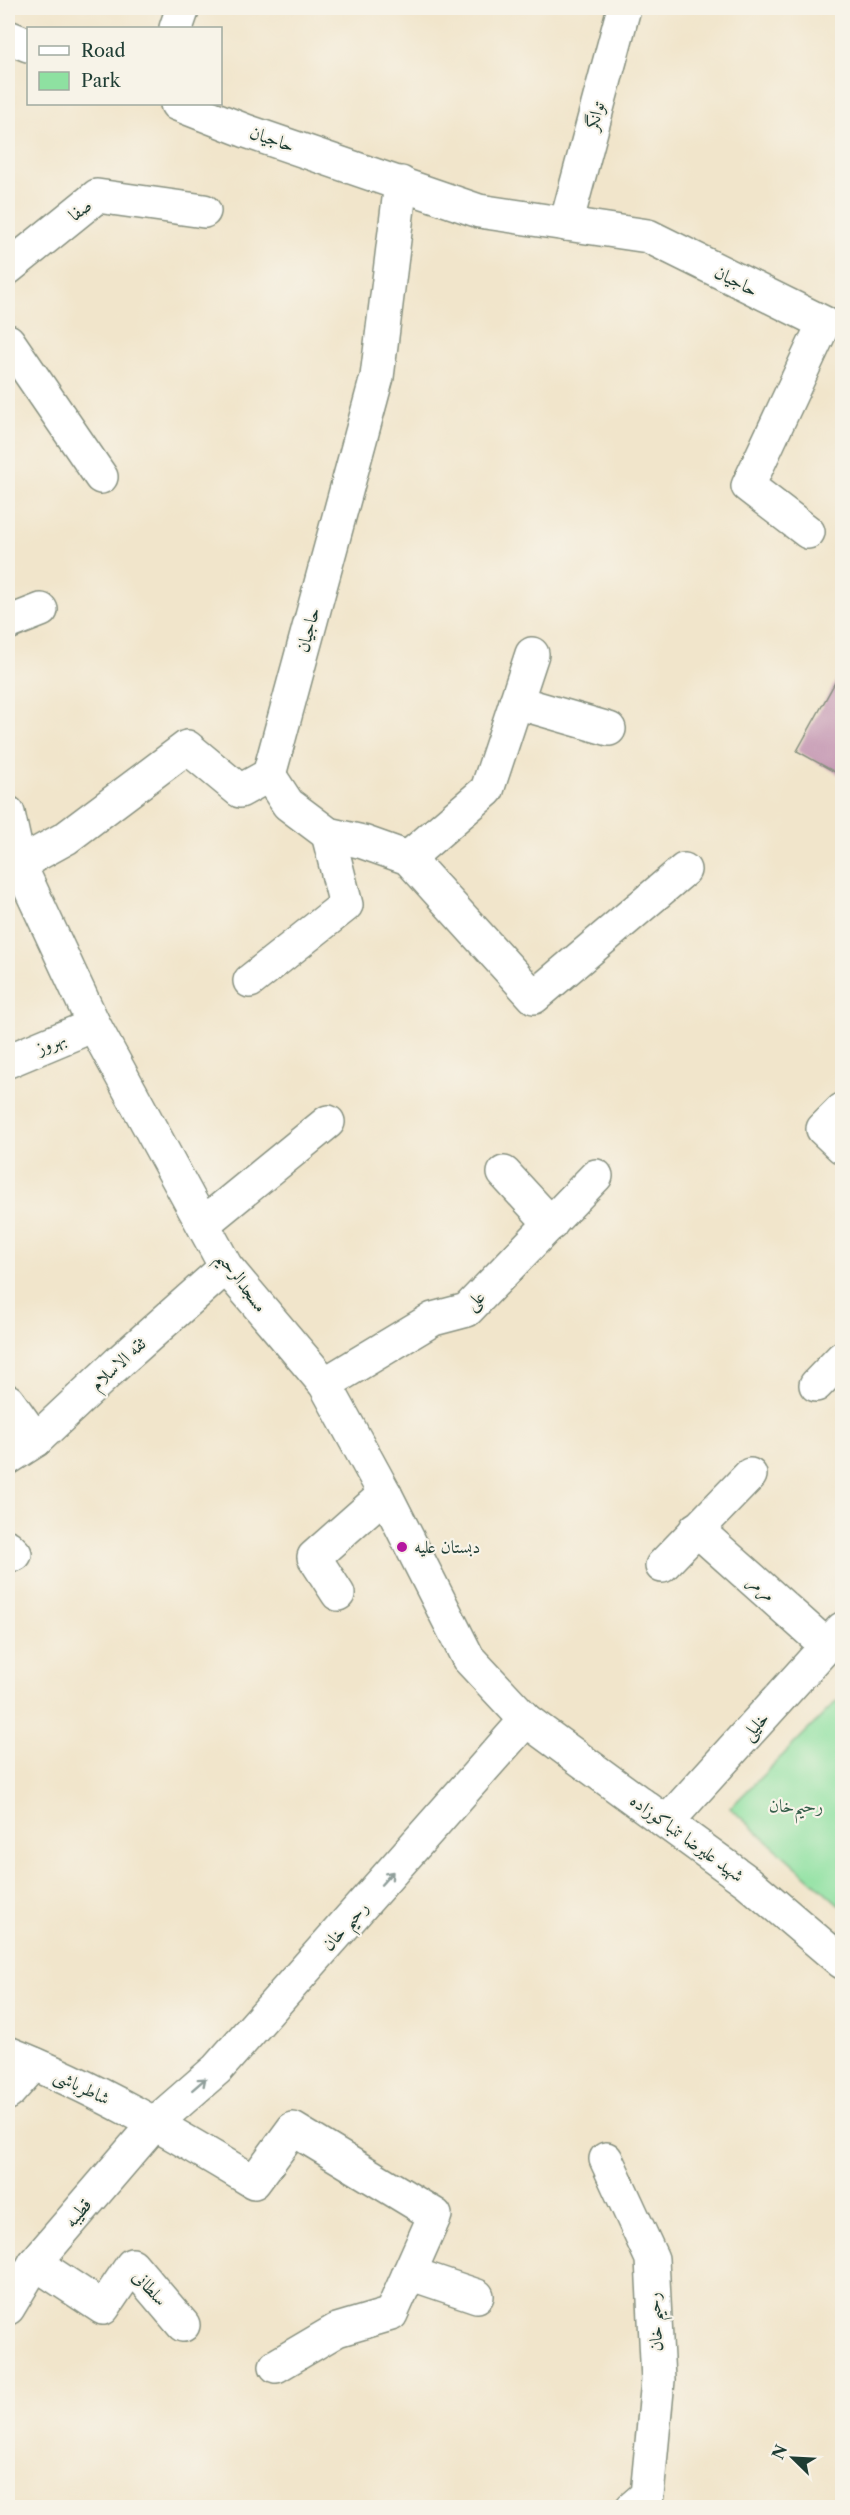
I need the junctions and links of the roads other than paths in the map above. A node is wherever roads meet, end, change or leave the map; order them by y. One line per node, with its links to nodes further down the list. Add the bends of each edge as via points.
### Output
1 (183, 8): 3 (street)
2 (624, 8): 7 (street, توانگر)
3 (176, 27)
4 (180, 105): 5 (street, حاجیان)
5 (401, 183): 7 (street, حاجیان, via 479,211); 17 (street, حاجیان, via 377,377)
6 (204, 211): 8 (street, صفا, via 97,196)
7 (566, 224): 11 (street, حاجیان, via 648,236 824,323 748,486)
8 (8, 268)
9 (8, 341): 10 (street)
10 (101, 477)
11 (808, 532)
12 (41, 610): 13 (street)
13 (8, 623)
14 (532, 654): 15 (street)
15 (516, 702): 16 (street); 20 (street, via 487,790)
16 (609, 729)
17 (269, 775): 19 (street, via 288,804); 21 (street, via 240,791 187,747 66,838)
18 (8, 813): 21 (street, مسجدالرحیم)
19 (328, 834): 20 (street); 23 (street, via 346,905)
20 (408, 858): 22 (street, via 534,997)
21 (19, 864): 24 (street, مسجدالرحیم)
22 (684, 870)
23 (250, 981)
24 (94, 1024): 25 (street, بهروز); 31 (street, مسجدالرحیم)
25 (8, 1061)
26 (843, 1110): 28 (street, via 823,1129)
27 (328, 1122): 31 (street)
28 (843, 1147)
29 (504, 1173): 32 (street)
30 (596, 1176): 32 (street, علی)
31 (203, 1224): 33 (street, مسجدالرحیم)
32 (551, 1224): 35 (street, علی, via 467,1310 433,1319)
33 (226, 1267): 35 (street, مسجدالرحیم); 38 (street, ثقه الاسلام)
34 (843, 1358): 36 (street)
35 (325, 1384): 41 (street, مسجدالرحیم)
36 (816, 1385)
37 (8, 1401): 38 (street)
38 (36, 1440): 39 (street, ثقه الاسلام)
39 (8, 1458)
40 (750, 1475): 42 (street)
41 (385, 1494): 44 (street, via 314,1557); 46 (street, مسجدالرحیم, via 468,1658)
42 (696, 1529): 43 (street); 45 (street, مرمر)
43 (662, 1566)
44 (338, 1594)
45 (835, 1638): 47 (street, خلیلی)
46 (526, 1720): 47 (street, شهید علیرضا تنباکوزاده); 51 (street, رحیم خان, one-way to 46, via 217,2069)
47 (667, 1822): 48 (street, شهید علیرضا تنباکوزاده, via 748,1882)
48 (843, 1962)
49 (21, 2058): 50 (street); 51 (street, شاطرباشی)
50 (8, 2093)
51 (155, 2123): 53 (street, قطیبه); 54 (street, شاطرباشی, via 254,2182 293,2129 435,2215)
52 (606, 2159): 59 (street, رحیم خان, via 652,2259 658,2380)
53 (35, 2263): 56 (street, قطیبه); 57 (street, سلطانی, via 103,2308 132,2265)
54 (409, 2273): 55 (street); 58 (street, via 391,2314 337,2330)
55 (477, 2296)
56 (8, 2308)
57 (183, 2325)
58 (276, 2366)
59 (648, 2503)

